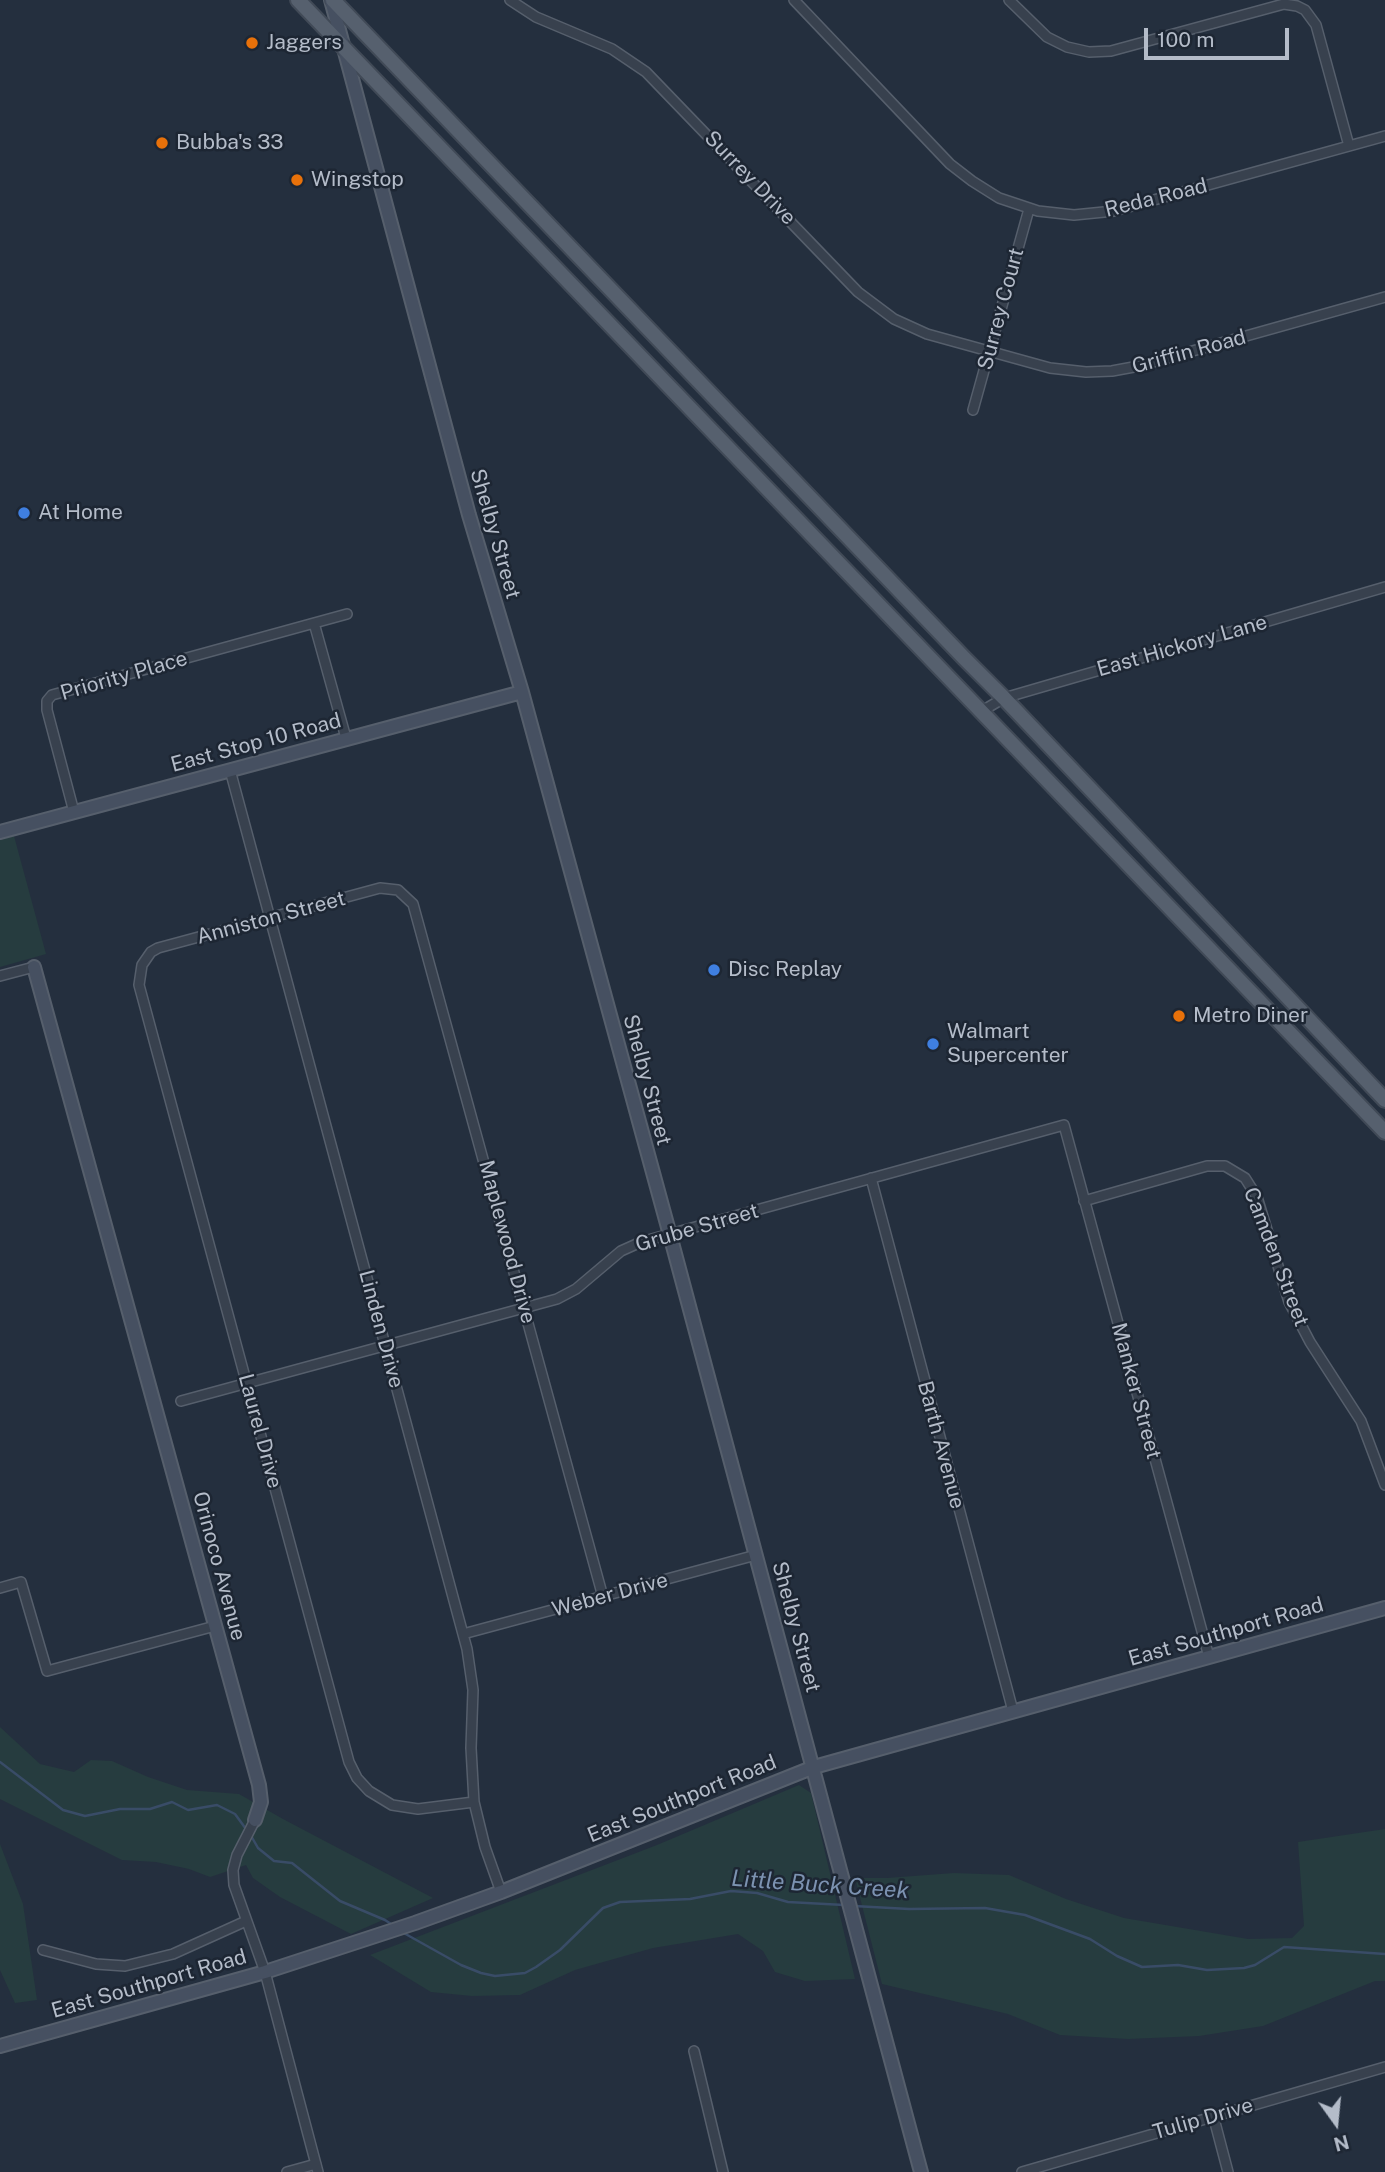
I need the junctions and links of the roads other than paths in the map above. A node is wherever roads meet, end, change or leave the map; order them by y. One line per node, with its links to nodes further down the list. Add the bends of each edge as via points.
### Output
1 (299, 0): 6 (main road)
2 (332, 0): 6 (street, Shelby Street); 17 (main road)
3 (794, 0): 9 (street, Reda Road, via 950,164 987,191)
4 (1009, 0): 8 (street, via 1047,37 1089,52 1120,48 1284,4 1302,8 1316,25)
5 (513, 1): 11 (street, Surrey Drive, via 536,17 612,49 646,72 871,304 919,331)
6 (344, 47): 16 (street, Shelby Street, via 469,515); 18 (main road)
7 (1385, 136): 8 (street, Reda Road)
8 (1349, 146): 9 (street, Reda Road, via 1114,212 1074,215)
9 (1029, 209): 11 (street, Surrey Court)
10 (1385, 298): 11 (street, Griffin Road, via 1121,370 1068,371)
11 (990, 351): 12 (street, Surrey Court)
12 (974, 410)
13 (1385, 587): 17 (street, East Hickory Lane)
14 (347, 614): 15 (street, Priority Place)
15 (314, 624): 19 (street); 21 (street, Priority Place, via 52,695 47,710)
16 (522, 692): 19 (street, East Stop 10 Road); 33 (street, Shelby Street)
17 (1004, 698): 18 (street, East Hickory Lane); 28 (main road)
18 (982, 711): 30 (main road)
19 (346, 738): 20 (street, East Stop 10 Road)
20 (230, 770): 21 (street, East Stop 10 Road); 24 (street, Linden Drive)
21 (75, 812): 22 (street, East Stop 10 Road)
22 (0, 832)
23 (402, 893): 24 (street, Anniston Street, via 380,888); 34 (street, Maplewood Drive, via 416,910)
24 (270, 918): 25 (street, Anniston Street, via 158,948); 35 (street, Linden Drive)
25 (144, 960): 36 (street, Laurel Drive, via 139,985)
26 (34, 967): 27 (street); 43 (street, Orinoco Avenue)
27 (0, 976)
28 (1385, 1100)
29 (1064, 1125): 31 (street, Grube Street); 32 (street, Manker Street)
30 (1385, 1132)
31 (871, 1178): 33 (street, Grube Street); 46 (street, Barth Avenue)
32 (1084, 1201): 38 (street, Camden Street, via 1207,1166 1234,1169 1248,1181 1289,1302 1361,1421); 45 (street, Manker Street)
33 (670, 1235): 34 (street, Grube Street, via 628,1247 570,1292); 39 (street, Shelby Street)
34 (524, 1308): 35 (street, Grube Street); 41 (street, Maplewood Drive)
35 (385, 1346): 36 (street, Grube Street); 44 (street, Linden Drive)
36 (247, 1383): 37 (street, Grube Street); 48 (street, Laurel Drive, via 353,1770 373,1794 392,1805 418,1809)
37 (181, 1401)
38 (1385, 1485)
39 (756, 1555): 41 (street, Weber Drive); 47 (street, Shelby Street)
40 (0, 1588): 43 (street, via 21,1583 47,1671)
41 (603, 1597): 44 (street, Weber Drive)
42 (1385, 1608): 45 (street, East Southport Road)
43 (215, 1626): 49 (street, Orinoco Avenue, via 259,1785)
44 (463, 1634): 48 (street, Linden Drive, via 473,1681)
45 (1209, 1657): 46 (street, East Southport Road)
46 (1013, 1712): 47 (street, East Southport Road)
47 (814, 1767): 50 (street, East Southport Road); 61 (street, Shelby Street)
48 (474, 1802): 50 (street, Linden Drive)
49 (256, 1820): 51 (street, Orinoco Avenue, via 237,1855 233,1882)
50 (501, 1892): 53 (street, East Southport Road)
51 (246, 1921): 52 (street, via 173,1954 125,1966 96,1964); 53 (street, Orinoco Avenue)
52 (43, 1950)
53 (265, 1972): 54 (street, East Southport Road); 58 (street, Orinoco Avenue)
54 (0, 2046)
55 (694, 2052): 60 (street)
56 (1385, 2067): 57 (street, Tulip Drive)
57 (1213, 2115): 62 (street, Tulip Drive); 63 (street)
58 (317, 2168): 59 (street)
59 (288, 2172)
60 (723, 2172)
61 (921, 2172)
62 (1022, 2172)
63 (1228, 2172)

